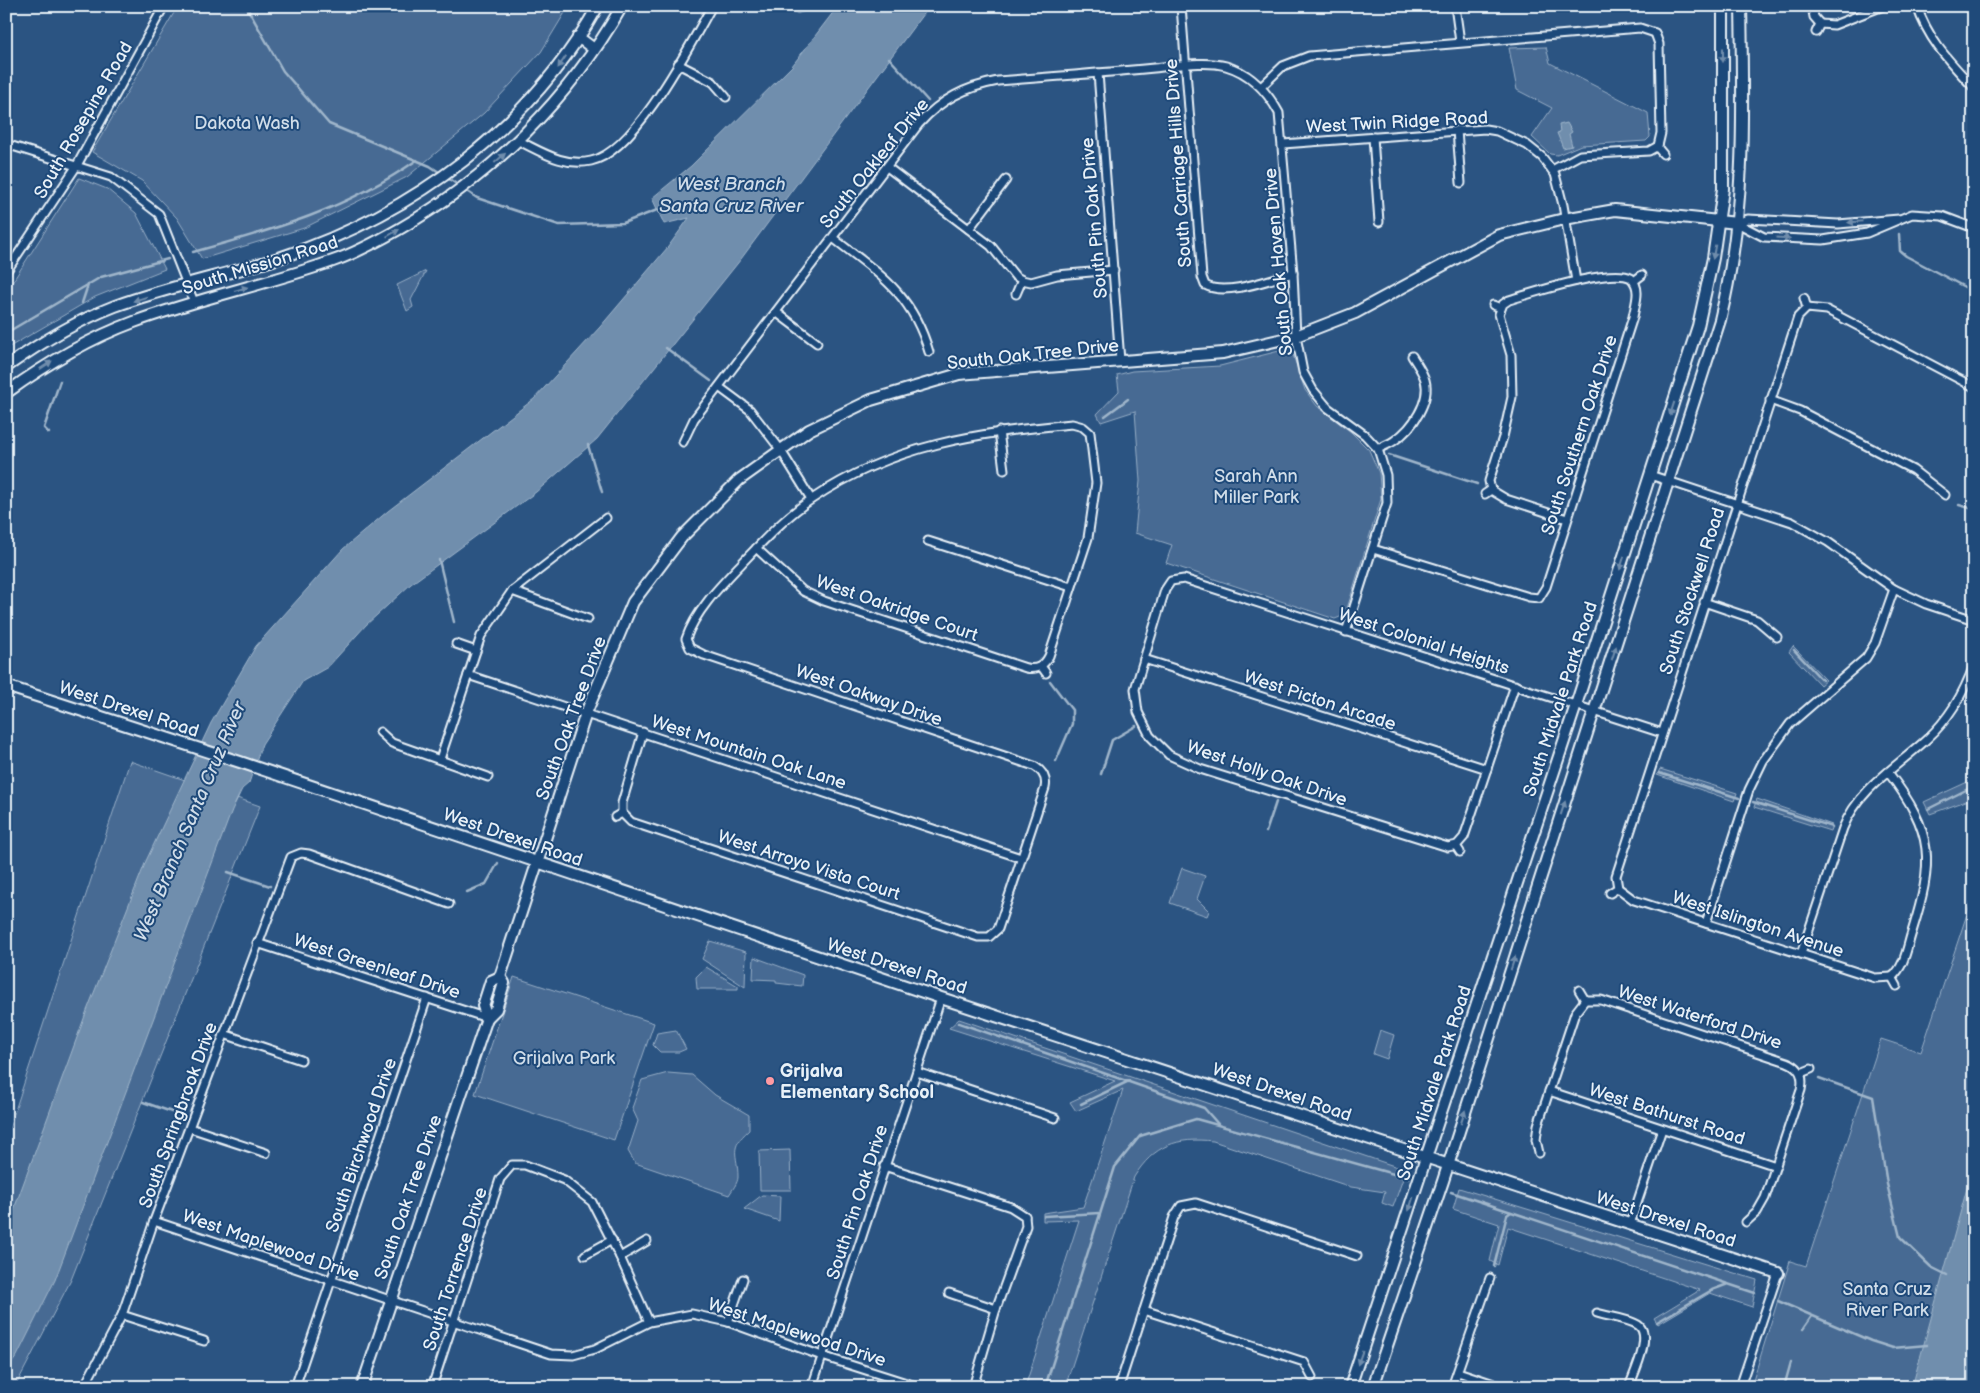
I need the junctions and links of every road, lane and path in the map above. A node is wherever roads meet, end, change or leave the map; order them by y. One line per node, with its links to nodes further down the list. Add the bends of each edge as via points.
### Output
1 (164, 6): 32 (street, South Rosepine Road)
2 (598, 6): 16 (main road, South Mission Road)
3 (622, 6): 18 (main road, South Mission Road)
4 (712, 6): 19 (street)
5 (806, 6): 13 (street)
6 (1181, 6): 20 (street, South Carriage Hills Drive)
7 (1455, 6): 17 (street)
8 (1723, 6): 39 (main road, South Midvale Park Road, one-way to 39, via 1724,175)
9 (1741, 6): 41 (main road, South Midvale Park Road, via 1744,146)
10 (1812, 6): 14 (street, via 1814,17)
11 (1883, 6): 14 (street, via 1834,25)
12 (1917, 6): 23 (street, via 1922,22 1938,49)
13 (796, 7)
14 (1820, 24): 15 (street)
15 (1816, 32)
16 (578, 38): 18 (main road); 52 (main road, South Mission Road, one-way to 52, via 538,92 459,166 431,186 375,219 328,240)
17 (1460, 42): 22 (street, via 1309,56 1283,66); 30 (street, via 1640,28 1657,30 1661,133)
18 (594, 49): 27 (main road, South Mission Road, via 571,83)
19 (678, 64): 24 (street, via 713,82); 27 (street, via 638,125 604,157 591,162 556,160)
20 (1186, 66): 21 (street, South Oakleaf Drive); 22 (street, South Oak Haven Drive, via 1226,66); 47 (street, South Carriage Hills Drive, via 1202,277 1207,290 1255,284)
21 (1098, 73): 33 (street, South Oakleaf Drive, via 998,81 964,90 943,101 927,116); 45 (street, South Pin Oak Drive)
22 (1261, 87): 29 (street, South Oak Haven Drive, via 1278,113)
23 (1974, 88)
24 (726, 98)
25 (1458, 130): 26 (street, West Twin Ridge Road); 34 (street, West Twin Ridge Road, via 1485,129 1512,136 1542,157); 36 (street)
26 (1373, 137): 29 (street, West Twin Ridge Road); 40 (street)
27 (519, 141): 55 (main road, South Mission Road, one-way to 27, via 336,260 384,238 478,177)
28 (6, 144): 32 (street)
29 (1283, 144): 47 (street, South Oak Haven Drive)
30 (1657, 146): 31 (street); 34 (street, via 1649,151 1580,155)
31 (1663, 154)
32 (76, 167): 46 (street, South Rosepine Road); 52 (street, via 111,177 159,214)
33 (886, 167): 43 (street); 44 (street, South Oakleaf Drive)
34 (1552, 170): 38 (street, West Twin Ridge Road)
35 (1006, 180): 43 (street)
36 (1461, 183)
37 (1904, 218): 41 (street, one-way to 41, via 1838,224 1748,219); 41 (street, one-way to 37, via 1764,237 1823,240 1867,233); 42 (street, via 1912,214 1942,216)
38 (1564, 219): 39 (main road, South Oak Tree Drive, via 1615,210); 50 (street, West Twin Ridge Road); 58 (main road, South Oak Tree Drive, via 1500,235 1355,313)
39 (1720, 220): 41 (main road, South Oak Tree Drive); 73 (main road, South Midvale Park Road, one-way to 73, via 1698,326)
40 (1379, 222)
41 (1737, 222): 74 (main road, South Midvale Park Road, via 1720,320)
42 (1974, 228)
43 (969, 229): 49 (street, via 997,252 1015,276)
44 (833, 238): 57 (street, South Oakleaf Drive); 60 (street, via 904,298 924,334)
45 (1114, 270): 49 (street, via 1057,275 1031,282); 62 (street, South Pin Oak Drive)
46 (6, 272)
47 (1293, 273): 58 (street, South Oak Haven Drive)
48 (1642, 275): 51 (street)
49 (1022, 280): 53 (street)
50 (1576, 281): 51 (street, via 1624,276); 79 (street, via 1497,306 1511,355 1512,397 1488,492)
51 (1634, 281): 79 (street, South Southern Oak Drive, via 1638,294 1633,317)
52 (186, 284): 55 (street); 63 (main road, South Mission Road, one-way to 63, via 114,307 48,338)
53 (1016, 294)
54 (1804, 298): 56 (street)
55 (194, 302): 66 (main road, South Mission Road, one-way to 55, via 59,357 99,337)
56 (1807, 308): 65 (street, via 1827,310); 67 (street, South Stockwell Road, via 1795,323)
57 (776, 312): 59 (street); 64 (street, South Oakleaf Drive)
58 (1296, 336): 62 (main road, South Oak Tree Drive, via 1223,353); 71 (street, South Oak Haven Drive, via 1303,372 1313,390 1328,408 1365,435)
59 (816, 343)
60 (929, 352)
61 (1412, 356): 71 (street, via 1425,380 1426,393 1420,410 1409,428)
62 (1120, 361): 70 (main road, South Oak Tree Drive, via 959,374 864,403)
63 (6, 367)
64 (719, 387): 69 (street, South Oakleaf Drive, via 694,419); 70 (street, via 750,410)
65 (1974, 387)
66 (6, 393)
67 (1770, 400): 75 (street, via 1808,415 1913,470); 77 (street, South Stockwell Road)
68 (999, 431): 72 (street); 76 (street, via 932,444 880,462); 84 (street, via 1072,424 1088,426 1096,483 1088,538)
69 (683, 442)
70 (780, 449): 76 (street); 103 (main road, South Oak Tree Drive, via 739,480 682,537 633,602)
71 (1378, 449): 82 (street, South Oak Haven Drive, via 1386,474 1387,503)
72 (1004, 470)
73 (1650, 475): 74 (street); 101 (main road, South Midvale Park Road, one-way to 101)
74 (1670, 481): 77 (street); 102 (main road, South Midvale Park Road, one-way to 74)
75 (1945, 495)
76 (811, 499): 81 (street)
77 (1736, 502): 85 (street, via 1804,527); 87 (street, South Stockwell Road)
78 (606, 518): 86 (street)
79 (1567, 519): 82 (street, South Southern Oak Drive, via 1541,600)
80 (928, 541): 84 (street)
81 (756, 548): 96 (street, West Oakridge Court, via 804,591 824,601 1026,668); 113 (street, West Oakway Drive, via 693,623 685,645 704,655 1045,772 1045,788)
82 (1374, 549): 90 (street, South Oak Haven Drive)
83 (1173, 578): 90 (street, West Colonial Heights, via 1188,580); 94 (street, West Holly Oak Drive, via 1165,590)
84 (1071, 587): 96 (street, via 1048,656)
85 (1894, 589): 89 (street); 118 (street, via 1866,658 1798,717 1763,761 1749,790)
86 (512, 591): 88 (street); 93 (street, via 481,636)
87 (1704, 602): 91 (street, via 1757,620); 106 (street, South Stockwell Road)
88 (588, 619)
89 (1974, 620)
90 (1346, 632): 99 (street, West Colonial Heights)
91 (1777, 637)
92 (456, 644): 93 (street)
93 (476, 651): 98 (street)
94 (1144, 658): 108 (street, West Picton Arcade); 108 (street, West Holly Oak Drive, via 1135,689 1138,712 1150,736 1169,755 1200,769 1448,848 1458,848 1464,837)
95 (1974, 665): 109 (street, via 1960,697 1940,726)
96 (1041, 666): 97 (street)
97 (1046, 673)
98 (468, 675): 103 (street, West Mountain Oak Lane); 107 (street)
99 (1515, 685): 101 (street, West Colonial Heights); 108 (street)
100 (6, 686): 114 (main road, West Drexel Road)
101 (1576, 705): 102 (street, West Colonial Heights); 139 (main road, South Midvale Park Road)
102 (1595, 711): 106 (street, West Colonial Heights); 140 (main road, South Midvale Park Road, one-way to 102)
103 (586, 714): 105 (street, West Mountain Oak Lane); 114 (main road, South Oak Tree Drive)
104 (380, 732): 107 (street, via 392,743)
105 (643, 732): 111 (street, via 622,803); 113 (street, West Mountain Oak Lane)
106 (1662, 733): 115 (street, South Stockwell Road, via 1617,870)
107 (440, 759): 110 (street)
108 (1487, 769)
109 (1888, 772): 120 (street, via 1861,796 1846,819); 121 (street, via 1911,802 1919,819 1928,862 1922,900 1902,963)
110 (488, 777)
111 (622, 813): 112 (street); 113 (street, West Arroyo Vista Court, via 631,822 659,832 978,937 993,939)
112 (615, 817)
113 (1021, 858)
114 (538, 862): 125 (main road, West Drexel Road); 127 (main road, South Oak Tree Drive, via 500,977 491,981 488,989 483,1006)
115 (1618, 888): 116 (street); 118 (street, West Islington Avenue, via 1634,900)
116 (1610, 893)
117 (449, 904): 119 (street, South Springbrook Drive, via 296,850)
118 (1706, 923): 120 (street, West Islington Avenue)
119 (257, 943): 124 (street, West Greenleaf Drive); 128 (street, South Springbrook Drive)
120 (1802, 954): 121 (street, West Islington Avenue, via 1875,978)
121 (1892, 977): 122 (street)
122 (1897, 986)
123 (1580, 990): 126 (street)
124 (427, 998): 127 (street, West Greenleaf Drive); 154 (street, South Birchwood Drive)
125 (941, 998): 131 (street, South Pin Oak Drive); 139 (main road, West Drexel Road)
126 (1585, 1000): 132 (street, West Waterford Drive, via 1601,1000 1787,1062); 133 (street, via 1574,1013)
127 (487, 1018): 156 (main road, South Oak Tree Drive)
128 (224, 1034): 129 (street); 135 (street, South Springbrook Drive)
129 (301, 1060)
130 (1811, 1069): 132 (street)
131 (917, 1072): 134 (street); 141 (street, South Pin Oak Drive)
132 (1801, 1073): 142 (street, via 1801,1090)
133 (1548, 1091): 136 (street, West Bathurst Road); 138 (street, via 1536,1132)
134 (1055, 1118)
135 (190, 1128): 137 (street); 143 (street, South Springbrook Drive)
136 (1662, 1129): 142 (street, West Bathurst Road); 145 (street)
137 (266, 1152)
138 (1538, 1153)
139 (1426, 1158): 140 (main road, West Drexel Road); 176 (main road, South Midvale Park Road, one-way to 176)
140 (1448, 1164): 145 (main road, West Drexel Road); 177 (main road, South Midvale Park Road)
141 (884, 1166): 157 (street, via 1028,1215); 165 (street, South Pin Oak Drive)
142 (1776, 1166): 144 (street, via 1761,1206)
143 (154, 1221): 154 (street, West Maplewood Drive); 160 (street, South Springbrook Drive)
144 (1746, 1222)
145 (1630, 1224): 151 (main road, West Drexel Road)
146 (612, 1240): 148 (street); 150 (street); 161 (street, South Torrence Drive, via 599,1213 580,1190 547,1173 520,1163 510,1163 500,1179)
147 (648, 1241): 150 (street)
148 (585, 1255)
149 (1357, 1256): 158 (street, via 1184,1201 1174,1217)
150 (620, 1257): 162 (street)
151 (1778, 1273): 181 (street)
152 (1490, 1278): 166 (street)
153 (743, 1279): 163 (street)
154 (330, 1281): 156 (street, West Maplewood Drive); 169 (street, South Birchwood Drive)
155 (949, 1293): 157 (street)
156 (391, 1301): 161 (street, West Maplewood Drive); 170 (main road, South Oak Tree Drive)
157 (996, 1309): 174 (street)
158 (1144, 1310): 167 (street, via 1304,1362); 175 (street)
159 (1597, 1313): 180 (street, via 1632,1322 1644,1332 1645,1340)
160 (122, 1315): 164 (street); 168 (street, South Springbrook Drive)
161 (454, 1320): 162 (street, West Maplewood Drive, via 551,1354 573,1355 595,1349); 171 (street, South Torrence Drive)
162 (649, 1322): 163 (street, West Maplewood Drive, via 692,1314)
163 (728, 1322): 165 (street, West Maplewood Drive)
164 (204, 1341)
165 (822, 1356): 172 (street, South Pin Oak Drive); 173 (street, West Maplewood Drive)
166 (1458, 1372): 178 (street); 179 (street)
167 (1312, 1377)
168 (84, 1387)
169 (295, 1387)
170 (362, 1387)
171 (432, 1387)
172 (812, 1387)
173 (919, 1387)
174 (973, 1387)
175 (1119, 1387)
176 (1350, 1387)
177 (1373, 1387)
178 (1452, 1387)
179 (1503, 1387)
180 (1629, 1387)
181 (1740, 1387)

